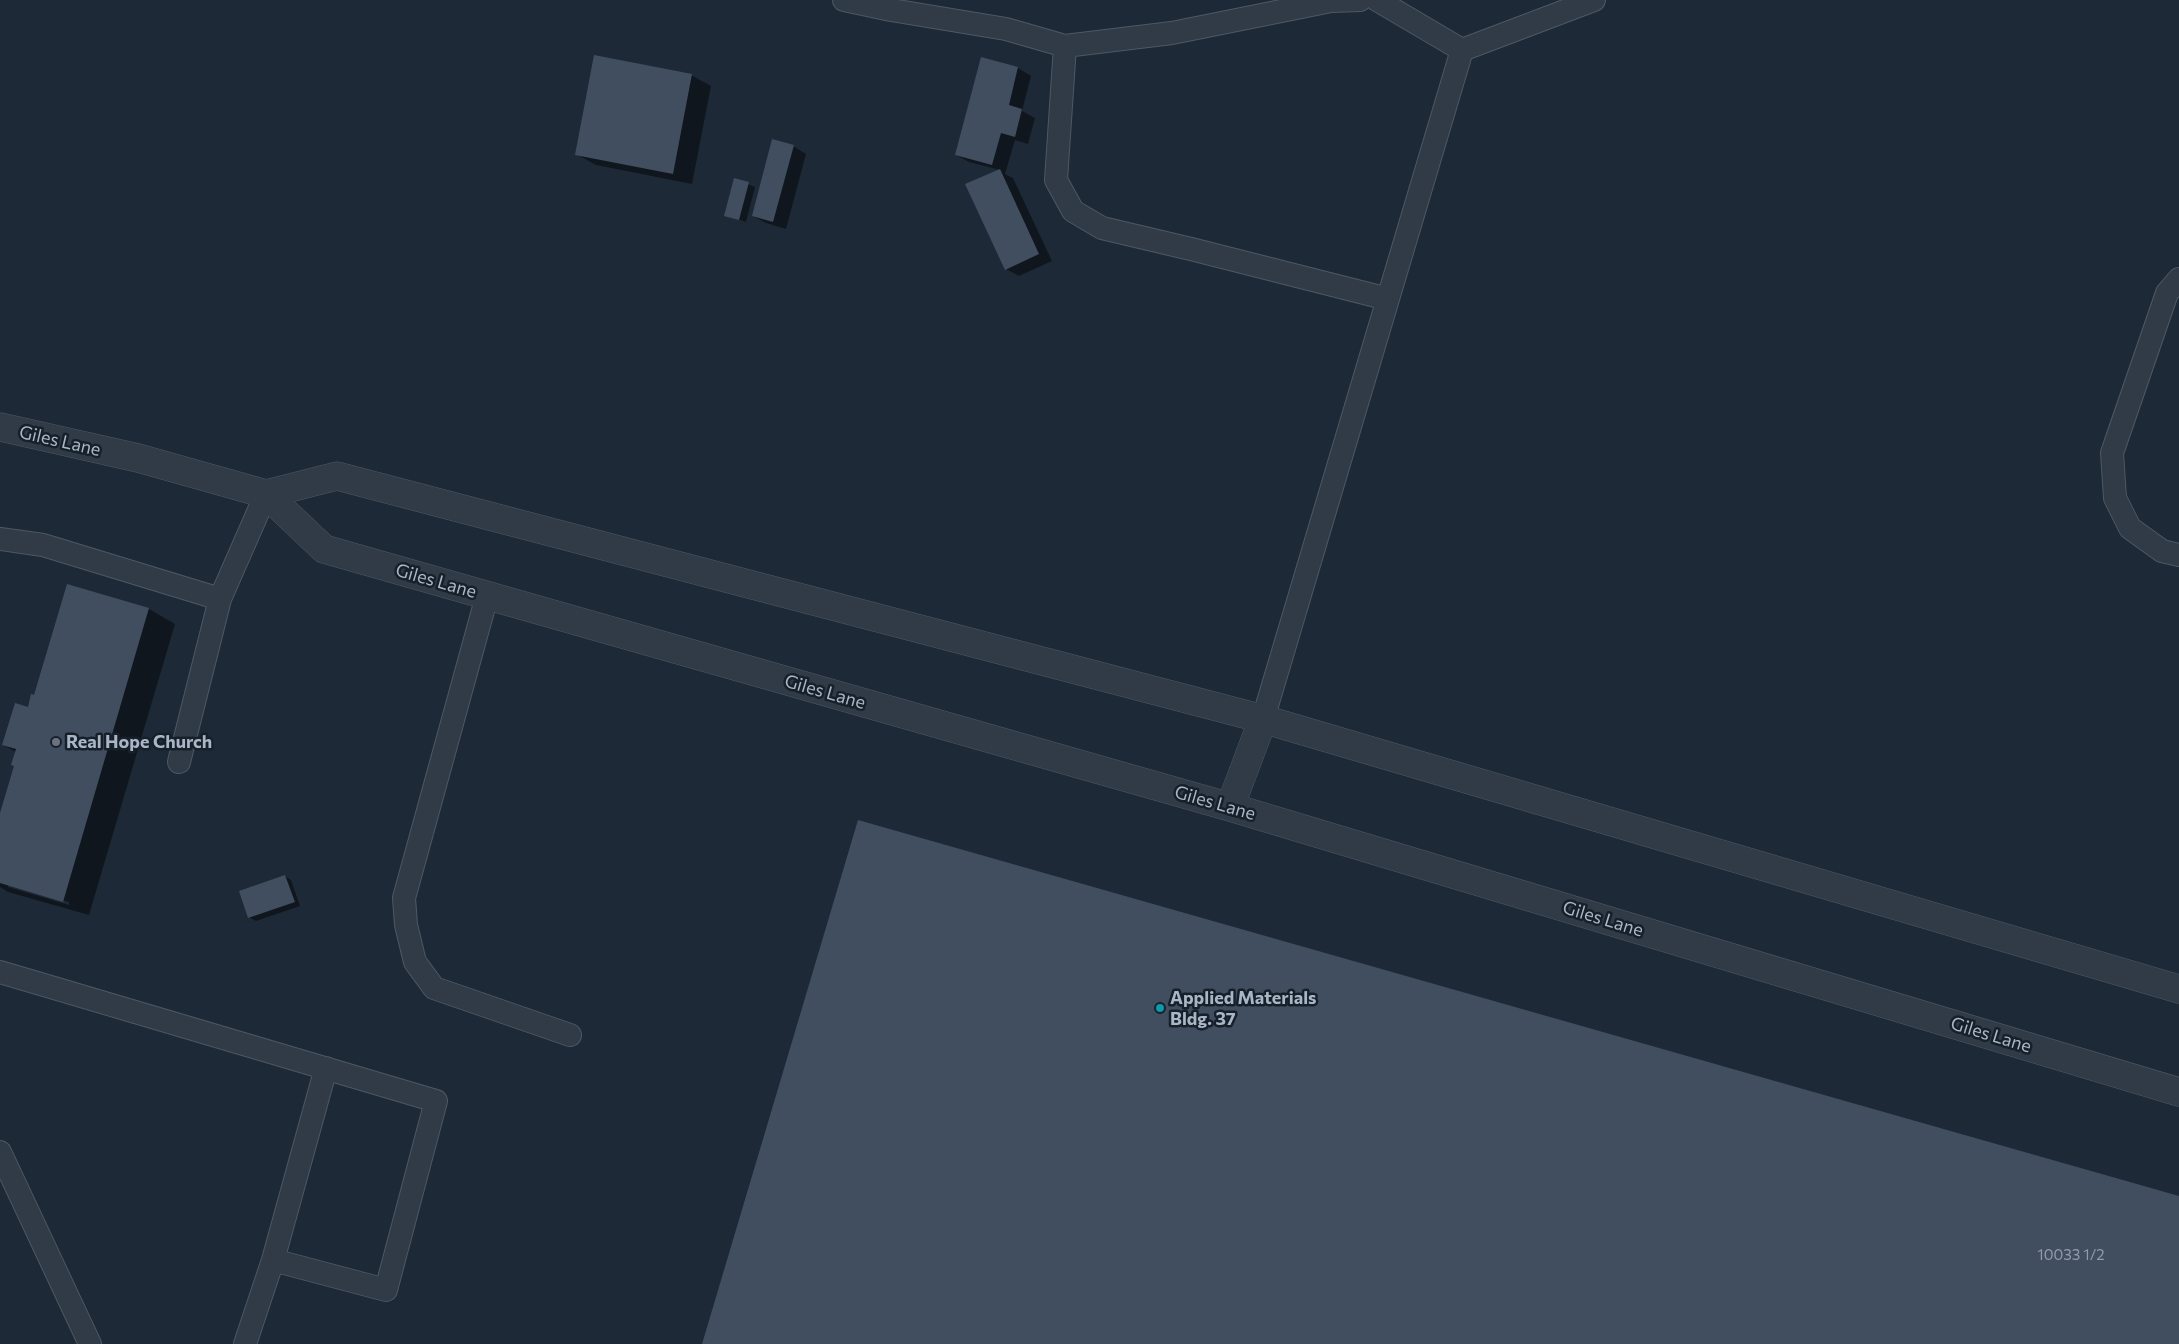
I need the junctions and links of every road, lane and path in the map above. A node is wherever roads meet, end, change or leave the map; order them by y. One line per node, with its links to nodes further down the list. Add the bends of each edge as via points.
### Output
1 (844, 0): 5 (lane, via 1006,29)
2 (1360, 0): 5 (lane, via 1331,1 1172,33)
3 (1376, 0): 6 (lane)
4 (1594, 0): 6 (lane)
5 (1065, 46): 8 (lane, via 1056,180 1073,211 1102,228)
6 (1462, 50): 8 (lane)
7 (2179, 279): 12 (lane, via 2166,294 2112,453 2115,498 2130,528 2162,551)
8 (1388, 300): 15 (lane)
9 (0, 427): 10 (street, Giles Lane, via 138,458)
10 (266, 494): 13 (street, Giles Lane, via 324,549); 14 (lane); 15 (street, Giles Lane, via 337,476)
11 (0, 539): 14 (lane, via 43,545)
12 (2179, 555)
13 (487, 596): 17 (street, Giles Lane); 20 (lane, via 404,898 406,925 415,962 434,988)
14 (220, 599): 16 (lane)
15 (1263, 719): 17 (street); 19 (street, Giles Lane)
16 (179, 762)
17 (1230, 807): 22 (street, Giles Lane)
18 (0, 972): 21 (lane)
19 (2179, 989)
20 (570, 1035)
21 (326, 1068): 24 (lane); 24 (lane, via 436,1101 386,1290)
22 (2179, 1092)
23 (0, 1152): 25 (lane)
24 (272, 1260): 26 (lane)
25 (90, 1344)
26 (245, 1344)

